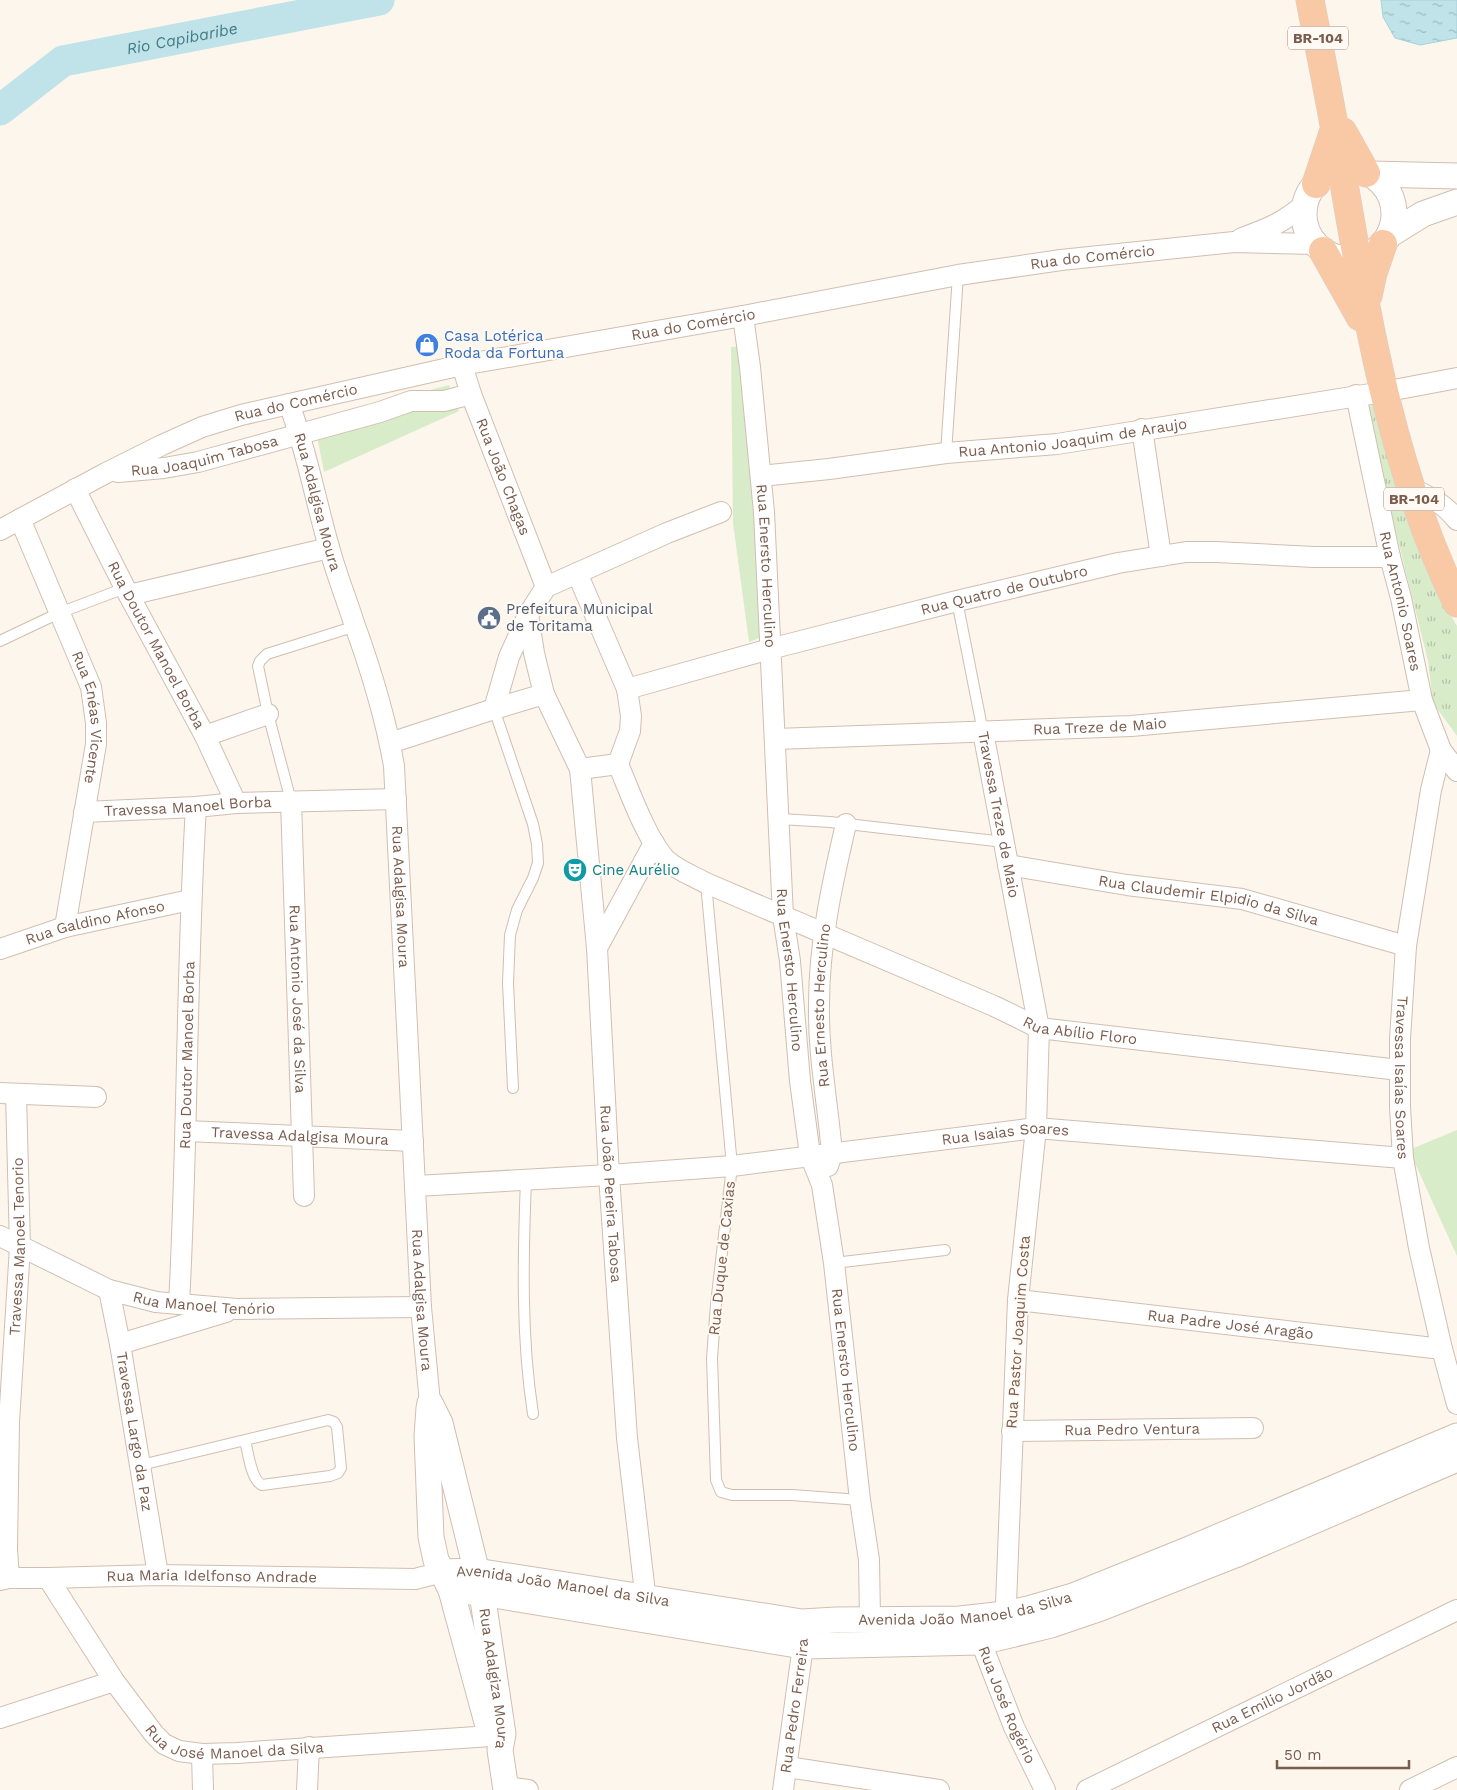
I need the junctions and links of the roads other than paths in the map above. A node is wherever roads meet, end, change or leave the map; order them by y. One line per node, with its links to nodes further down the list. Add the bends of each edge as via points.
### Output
1 (1310, 0): 2 (highway, BR-104)
2 (1333, 119): 3 (highway); 6 (highway)
3 (1359, 172): 4 (street); 6 (street, via 1324,177); 9 (street, via 1383,185 1393,204 1394,220); 12 (highway, BR-104)
4 (1418, 176): 5 (street); 8 (street)
5 (1457, 176)
6 (1311, 194): 10 (street, via 1289,218); 11 (street, via 1304,214 1309,235)
7 (1457, 202): 8 (street)
8 (1423, 214): 9 (street)
9 (1386, 240): 12 (street, via 1375,251); 14 (highway, via 1373,273)
10 (1234, 242): 11 (street); 13 (street, Rua do Comércio, via 1061,260)
11 (1319, 247): 12 (street, via 1344,259); 16 (highway)
12 (1357, 258): 14 (highway, BR-104)
13 (958, 275): 15 (street, Rua do Comércio); 26 (lane)
14 (1366, 308): 16 (highway, BR-104)
15 (743, 316): 17 (street, Rua do Comércio); 28 (street, Rua Enersto Herculino)
16 (1372, 338): 19 (highway, BR-104)
17 (462, 364): 20 (street, Rua João Chagas); 22 (street, Rua do Comércio)
18 (1457, 378): 19 (street, Rua Antonio Joaquim de Araujo)
19 (1383, 392): 21 (street, Rua Antonio Joaquim de Araujo); 30 (highway, BR-104)
20 (471, 394): 24 (street, Rua do Comércio, via 444,401 411,401); 39 (street, Rua João Chagas)
21 (1356, 395): 23 (street, Rua Antonio Joaquim de Araujo); 37 (street, Rua Antonio Soares)
22 (289, 404): 24 (street, Rua Adalgisa Moura); 25 (street, Rua do Comércio, via 218,422)
23 (1142, 430): 26 (street, Rua Antonio Joaquim de Araujo, via 1057,444); 36 (street)
24 (300, 434): 27 (street, Rua Joaquim Tabosa, via 198,462); 35 (street, Rua Adalgisa Moura)
25 (162, 445): 27 (street, Rua Joaquim Tabosa)
26 (946, 453): 28 (street, Rua Antonio Joaquim de Araujo)
27 (106, 473): 29 (street, Rua Joaquim Tabosa)
28 (761, 476): 47 (street, Rua Enersto Herculino)
29 (75, 489): 32 (street, Rua Joaquim Tabosa); 40 (street, Rua Doutor Manoel Borba)
30 (1411, 489): 33 (street, via 1442,503); 42 (highway, BR-104)
31 (721, 512): 38 (street)
32 (20, 519): 34 (street, Rua Joaquim Tabosa); 43 (street, Rua Enéas Vicente)
33 (1457, 520)
34 (0, 530)
35 (329, 548): 40 (street); 45 (street, Rua Adalgisa Moura)
36 (1162, 556): 37 (street, Rua Quatro de Outubro, via 1216,552); 41 (street, Rua Quatro de Outubro, via 1118,563)
37 (1390, 557): 50 (street, Rua Antonio Soares)
38 (577, 573): 39 (street); 48 (street)
39 (546, 587): 44 (street)
40 (127, 591): 43 (lane); 54 (street, Rua Doutor Manoel Borba)
41 (957, 601): 47 (street, Rua Quatro de Outubro); 53 (lane, Travessa Treze de Maio)
42 (1457, 603)
43 (59, 612): 46 (lane); 65 (street, Rua Enéas Vicente, via 91,688 94,706 96,744)
44 (528, 615): 49 (street); 51 (street, via 509,657)
45 (356, 626): 52 (lane, Travessa Manoel Borba, via 267,654 258,666); 56 (street, Rua Adalgisa Moura)
46 (0, 640)
47 (770, 649): 48 (street, Rua Quatro de Outubro); 55 (street, Rua Enersto Herculino)
48 (627, 689): 58 (street, via 630,731)
49 (544, 694): 51 (street); 59 (street)
50 (1422, 700): 53 (street, Rua Treze de Maio, via 1131,726); 57 (street, Rua Antonio Soares)
51 (494, 708): 56 (street); 81 (lane, via 533,824 538,863 513,922 508,949)
52 (268, 714): 54 (street); 62 (lane, Travessa Manoel Borba)
53 (983, 732): 55 (street, Rua Treze de Maio); 68 (street, Travessa Treze de Maio)
54 (205, 736): 63 (street, Rua Doutor Manoel Borba)
55 (776, 739): 66 (street, Rua Enersto Herculino)
56 (390, 743): 61 (street, Rua Adalgisa Moura)
57 (1441, 750): 60 (street, Rua Antonio Soares); 76 (street, Travessa Isaías Soares, via 1431,790)
58 (618, 764): 59 (street); 69 (street, Rua Abílio Floro)
59 (580, 769): 77 (street, Rua João Pereira Tabosa)
60 (1457, 771)
61 (396, 799): 62 (street, Travessa Manoel Borba); 87 (street, Rua Adalgisa Moura)
62 (291, 801): 63 (street, Travessa Manoel Borba); 86 (street, Rua Antonio José da Silva)
63 (236, 803): 64 (street, Travessa Manoel Borba)
64 (196, 807): 65 (street, Travessa Manoel Borba); 72 (street, Rua Doutor Manoel Borba)
65 (84, 812): 74 (street, Rua Enéas Vicente)
66 (780, 819): 67 (lane); 73 (street, Rua Enersto Herculino)
67 (846, 824): 68 (lane); 75 (street, Rua Ernesto Herculino)
68 (1004, 842): 70 (street, Travessa Treze de Maio)
69 (654, 843): 71 (street, Rua Abílio Floro, via 667,860); 77 (street)
70 (1008, 865): 76 (street, Rua Claudemir Elpidio da Silva, via 1127,885 1242,899); 79 (street, Travessa Treze de Maio)
71 (706, 883): 73 (street, Rua Abílio Floro); 91 (lane, Rua Duque de Caxias)
72 (190, 900): 74 (street, Rua Galdino Afonso); 85 (street, Rua Doutor Manoel Borba)
73 (783, 916): 75 (street, Rua Abílio Floro); 89 (street, Rua Enersto Herculino)
74 (65, 927): 78 (street, Rua Galdino Afonso)
75 (823, 934): 79 (street, Rua Abílio Floro); 88 (street, Rua Ernesto Herculino, via 819,1005 822,1075)
76 (1406, 946): 80 (street, Travessa Isaías Soares)
77 (597, 948): 92 (street, Rua João Pereira Tabosa)
78 (0, 949)
79 (1039, 1028): 80 (street, Rua Abílio Floro); 84 (street, Rua Pastor Joaquim Costa)
80 (1399, 1070): 90 (street, Travessa Isaías Soares)
81 (513, 1088)
82 (8, 1094): 83 (street, Travessa Manoel Tenorio); 98 (street, Travessa Manoel Tenorio)
83 (96, 1097)
84 (1036, 1128): 88 (street, Rua Isaias Soares); 90 (street, Rua Isaias Soares); 102 (street, Rua Pastor Joaquim Costa)
85 (186, 1131): 86 (street, Travessa Adalgisa Moura); 103 (street, Rua Doutor Manoel Borba)
86 (302, 1136): 87 (street, Travessa Adalgisa Moura); 96 (street, Rua Antonio José da Silva)
87 (413, 1141): 95 (street, Rua Adalgisa Moura)
88 (832, 1154): 89 (street, Rua Isaias Soares); 94 (street, Rua Ernesto Herculino)
89 (810, 1155): 91 (street, Rua Isaias Soares); 94 (street, Rua Enersto Herculino)
90 (1403, 1158): 107 (street, Travessa Isaías Soares)
91 (732, 1166): 92 (street, Rua Isaias Soares); 118 (lane, Rua Duque de Caxias, via 712,1358 718,1488 732,1495)
92 (609, 1175): 93 (street, Rua Isaias Soares); 125 (street, Rua João Pereira Tabosa, via 627,1438)
93 (526, 1180): 95 (street, Rua Isaias Soares); 110 (lane, via 523,1312)
94 (822, 1185): 100 (street, Rua Enersto Herculino)
95 (416, 1186): 104 (street, Rua Adalgisa Moura)
96 (304, 1196)
97 (0, 1236): 98 (street, Rua Manoel Tenório)
98 (20, 1247): 101 (street, Rua Manoel Tenório); 111 (street, Travessa Manoel Tenorio)
99 (945, 1250): 100 (lane)
100 (834, 1263): 118 (street, Rua Enersto Herculino)
101 (109, 1290): 103 (street, Rua Manoel Tenório, via 156,1302); 106 (street, Travessa Largo da Paz)
102 (1018, 1300): 107 (street, Rua Padre José Aragão); 113 (street, Rua Pastor Joaquim Costa)
103 (179, 1304): 105 (street, Rua Manoel Tenório)
104 (421, 1307): 105 (street, Rua Manoel Tenório); 108 (street, Rua Adalgisa Moura)
105 (237, 1309): 106 (street)
106 (120, 1344): 117 (street, Travessa Largo da Paz)
107 (1442, 1348): 109 (street, Travessa Isaías Soares)
108 (430, 1403): 123 (street, Rua Adalgiza Moura, via 426,1436 431,1537 433,1551); 124 (street, Rua Adalgiza Moura, via 440,1423)
109 (1457, 1404)
110 (532, 1414)
111 (5, 1419): 119 (street, Travessa Manoel Tenorio)
112 (1253, 1428): 113 (street, Rua Pedro Ventura)
113 (1012, 1431): 128 (street, Rua Pastor Joaquim Costa)
114 (1457, 1436): 128 (street, Avenida João Manoel da Silva)
115 (245, 1440): 115 (lane, via 323,1420 332,1421 337,1427 341,1468 330,1476 262,1485 254,1476); 117 (lane)
116 (1457, 1459): 128 (street, Avenida João Manoel da Silva, via 1101,1608 1051,1625)
117 (141, 1465): 120 (street, Travessa Largo da Paz)
118 (860, 1500): 127 (street, Rua Enersto Herculino, via 869,1560)
119 (4, 1547): 122 (street, Travessa Manoel Tenorio)
120 (158, 1575): 121 (street, Rua Maria Idelfonso Andrade); 123 (street, Rua Maria Idelfonso Andrade, via 415,1579 433,1586)
121 (48, 1578): 122 (street, Rua Maria Idelfonso Andrade); 130 (street, Rua José Manoel da Silva)
122 (5, 1579)
123 (447, 1581): 124 (street, Avenida João Manoel da Silva); 132 (street, Rua Adalgiza Moura)
124 (479, 1582): 125 (street, Avenida João Manoel da Silva); 132 (street, Rua Adalgiza Moura)
125 (647, 1609): 129 (street, Avenida João Manoel da Silva)
126 (1457, 1610): 143 (street, Rua Emilio Jordão)
127 (870, 1619): 128 (street, Avenida João Manoel da Silva); 129 (street, Avenida João Manoel da Silva)
128 (993, 1628): 129 (street, Avenida João Manoel da Silva); 142 (street, Rua José Rogério, via 1014,1727)
129 (802, 1634): 135 (street, Rua Pedro Ferreira)
130 (114, 1681): 131 (street); 134 (street, Rua José Manoel da Silva, via 164,1744 179,1751)
131 (0, 1718)
132 (498, 1740): 133 (street, Rua José Manoel da Silva); 137 (street)
133 (309, 1747): 134 (street, Rua José Manoel da Silva); 139 (street)
134 (202, 1754): 138 (street)
135 (787, 1767): 140 (street, Rua Pedro Ferreira); 141 (street)
136 (1457, 1767): 144 (street)
137 (513, 1789)
138 (203, 1790)
139 (308, 1790)
140 (783, 1790)
141 (939, 1790)
142 (1045, 1790)
143 (1087, 1790)
144 (1410, 1790)

